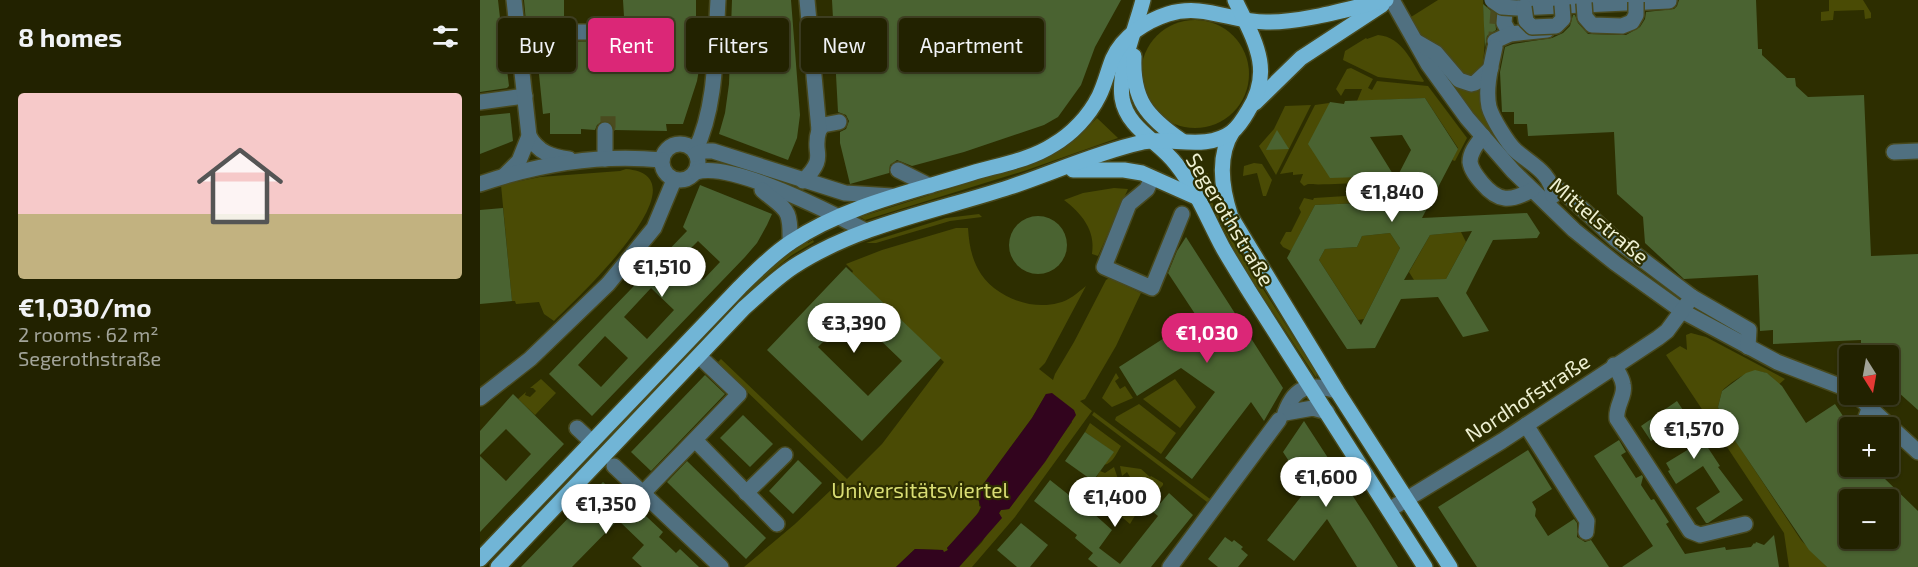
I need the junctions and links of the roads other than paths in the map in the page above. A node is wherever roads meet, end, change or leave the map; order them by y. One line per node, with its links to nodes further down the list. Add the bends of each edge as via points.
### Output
1 (514, 0): 13 (street)
2 (718, 0): 32 (street, via 713,75 704,134)
3 (807, 0): 25 (street)
4 (1143, 0): 15 (main road)
5 (1235, 0): 14 (main road)
6 (1389, 0): 14 (main road, via 1289,20); 17 (street, Mittelstraße); 22 (main road, via 1301,58)
7 (1492, 0): 12 (street, bridge, via 1502,6)
8 (1645, 1): 9 (street); 10 (street); 11 (street); 11 (street, bridge, via 1632,22 1622,26 1592,25 1585,17)
9 (1668, 1)
10 (1562, 3): 11 (street); 12 (street, bridge, via 1562,18 1556,25 1532,26); 16 (street, bridge, via 1561,18 1545,32)
11 (1585, 4)
12 (1518, 6): 16 (street, via 1504,23)
13 (516, 18)
14 (1245, 20): 15 (main road, via 1189,9 1164,15); 22 (main road, via 1256,42 1260,63 1260,83)
15 (1135, 32): 29 (main road, Segerothstraße, via 1123,75 1122,99 1133,122); 30 (main road, via 1134,75 1139,99 1155,121); 48 (main road, via 1118,49 1093,106 1060,141 1027,157)
16 (1510, 34): 18 (street, via 1495,44)
17 (1417, 42): 18 (street, via 1436,52 1464,83 1475,83); 28 (street, Mittelstraße, via 1428,64)
18 (1491, 68): 34 (street, via 1490,110 1510,145)
19 (522, 72): 20 (street)
20 (525, 96): 21 (street); 27 (street)
21 (480, 102)
22 (1250, 108): 26 (main road)
23 (839, 122): 25 (street)
24 (605, 130): 35 (street)
25 (819, 130): 45 (street, via 819,159)
26 (1233, 131): 30 (main road, via 1212,140); 67 (main road, Segerothstraße, via 1222,171 1224,196 1232,217)
27 (529, 136): 36 (street, via 549,155); 42 (street, via 519,161)
28 (1483, 136): 40 (street, Mittelstraße); 50 (street, via 1470,161 1472,170 1492,194 1508,198)
29 (1152, 140): 30 (main road); 39 (main road); 52 (main road, Segerothstraße, via 1178,166)
30 (1183, 142)
31 (1918, 151): 33 (street)
32 (695, 152): 37 (street, via 685,145 673,145); 41 (street); 45 (street, via 713,151)
33 (1894, 152)
34 (1527, 158): 40 (street); 49 (street)
35 (605, 159): 36 (street); 37 (street)
36 (578, 160): 42 (street)
37 (662, 160): 44 (street, via 664,172)
38 (898, 170): 48 (street)
39 (1061, 170): 52 (main road, via 1142,173); 56 (main road)
40 (1513, 171): 50 (street, Mittelstraße)
41 (696, 172): 43 (street, via 720,171); 44 (street, via 687,179)
42 (504, 176): 47 (street)
43 (751, 179): 55 (street); 58 (street, via 788,211)
44 (674, 180): 68 (street, via 654,228 608,284 530,359)
45 (803, 181): 51 (street, via 846,193)
46 (1150, 182): 54 (street, via 1130,204 1104,267 1152,288)
47 (480, 184)
48 (930, 186): 51 (main road)
49 (1552, 187): 53 (street); 57 (street, via 1564,192)
50 (1532, 190): 53 (street, Mittelstraße)
51 (892, 196): 55 (main road)
52 (1198, 198): 65 (main road, Segerothstraße, via 1223,247)
53 (1550, 207): 59 (street, Mittelstraße)
54 (1182, 214)
55 (840, 217): 56 (street); 58 (main road)
56 (866, 231): 63 (main road, via 791,268 744,308)
57 (1615, 239): 59 (street); 60 (street)
58 (790, 243): 78 (main road, via 740,287)
59 (1603, 254): 61 (street, Mittelstraße)
60 (1692, 297): 61 (street, Nordhofstraße); 62 (street, via 1749,330)
61 (1682, 311): 62 (street, Mittelstraße); 64 (street, Nordhofstraße, via 1667,331)
62 (1748, 347): 66 (street, Mittelstraße)
63 (699, 356): 77 (street, via 739,394); 92 (main road)
64 (1614, 365): 74 (street, Nordhofstraße); 89 (street, via 1624,391 1616,410 1617,419 1690,531 1700,535)
65 (1310, 386): 67 (street); 70 (main road, Segerothstraße); 70 (street, via 1291,398 1285,413 1313,408)
66 (1839, 386)
67 (1337, 390): 85 (main road, Segerothstraße)
68 (480, 398)
69 (1870, 406): 71 (street); 72 (street)
70 (1327, 412): 86 (main road, Segerothstraße)
71 (1866, 417)
72 (1879, 417)
73 (1279, 420): 94 (street)
74 (1526, 425): 84 (street); 85 (street, Nordhofstraße)
75 (577, 428): 78 (street)
76 (1899, 437): 79 (street)
77 (695, 440): 82 (street); 83 (street)
78 (592, 442): 91 (main road)
79 (1918, 452)
80 (784, 455): 83 (street)
81 (614, 466): 82 (street)
82 (643, 493): 93 (street)
83 (746, 493): 88 (street)
84 (1574, 498): 87 (street); 90 (street, via 1587,521)
85 (1407, 500): 86 (street, Nordhofstraße); 96 (main road, Segerothstraße)
86 (1389, 510): 95 (main road, Segerothstraße)
87 (1573, 520)
88 (777, 524)
89 (1745, 525)
90 (1586, 532)
91 (480, 559)
92 (498, 567)
93 (721, 567)
94 (1170, 567)
95 (1425, 567)
96 (1450, 567)

